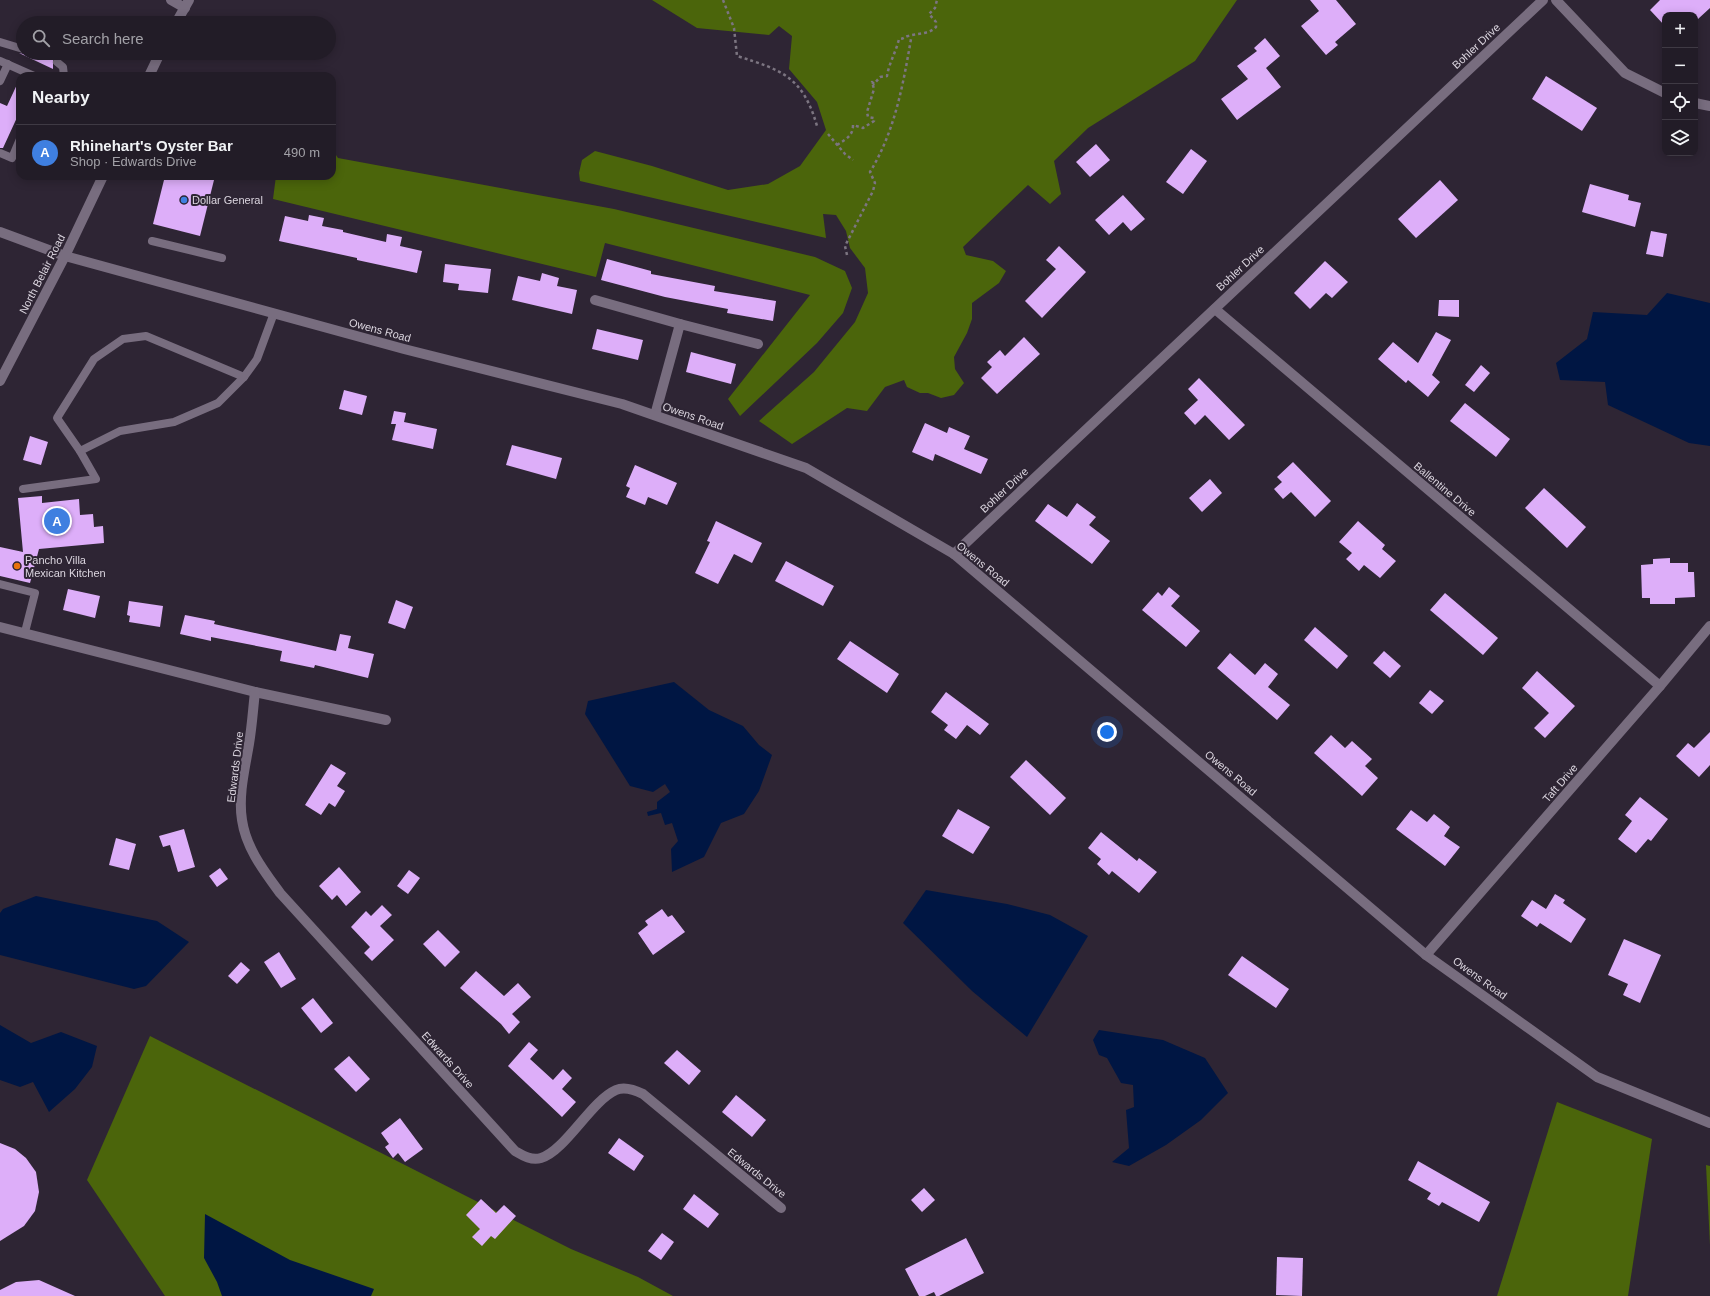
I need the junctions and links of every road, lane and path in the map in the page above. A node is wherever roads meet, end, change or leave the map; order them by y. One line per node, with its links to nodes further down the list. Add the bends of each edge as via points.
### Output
1 (171, 0): 6 (street)
2 (723, 0): 21 (path, via 734,28 737,56 772,67 795,81 811,105)
3 (937, 0): 23 (path, via 935,8 928,14 936,22 936,27 918,36 899,39 887,76 880,77 874,84 872,82 874,89 867,112 868,117 874,118 874,121 863,128 854,125 853,132 848,138)
4 (1542, 0): 34 (street, Bohler Drive)
5 (1556, 0): 18 (street, via 1625,73)
6 (187, 4): 7 (street)
7 (180, 16)
8 (911, 39): 31 (path, via 895,116 880,156 870,172 875,183 873,191 845,246)
9 (0, 42): 10 (lane)
10 (16, 47)
11 (157, 60): 16 (street)
12 (56, 62): 15 (lane, via 63,67)
13 (4, 63): 14 (lane); 17 (lane)
14 (25, 72)
15 (64, 72)
16 (151, 72)
17 (0, 81)
18 (1662, 92)
19 (1698, 103): 20 (street)
20 (1710, 106)
21 (817, 126)
22 (828, 134): 23 (path)
23 (837, 145): 26 (path)
24 (16, 148): 25 (lane, via 12,158)
25 (0, 152)
26 (853, 160)
27 (101, 180): 30 (street, North Belair Road)
28 (0, 232): 30 (street, Owens Road)
29 (152, 241): 32 (lane)
30 (66, 256): 35 (street, Owens Road); 39 (street, North Belair Road)
31 (847, 256)
32 (222, 258)
33 (595, 300): 36 (street)
34 (1215, 309): 43 (street, Bohler Drive); 48 (street, Ballentine Drive)
35 (274, 313): 38 (lane, via 257,359); 40 (street, Owens Road, via 622,404)
36 (680, 324): 37 (street); 40 (street)
37 (758, 344)
38 (244, 377): 41 (lane, via 218,403 174,422 120,431); 41 (lane, via 146,336 123,340 94,359 56,418)
39 (0, 382)
40 (654, 415): 43 (street, Owens Road, via 806,468)
41 (80, 451): 42 (lane, via 96,479)
42 (23, 489)
43 (954, 554): 51 (street, Owens Road)
44 (0, 584): 47 (lane, via 35,592)
45 (1710, 626): 48 (street, Taft Drive)
46 (0, 627): 47 (street)
47 (25, 632): 49 (street)
48 (1660, 686): 51 (street, Taft Drive)
49 (255, 692): 50 (street); 53 (street, Edwards Drive, via 241,796 242,820 249,843 263,870 280,893 515,1151 526,1157 540,1158 552,1152 606,1097 617,1089 631,1089 642,1094)
50 (386, 720)
51 (1426, 955): 52 (street, Owens Road, via 1597,1077)
52 (1710, 1123)
53 (782, 1208)

